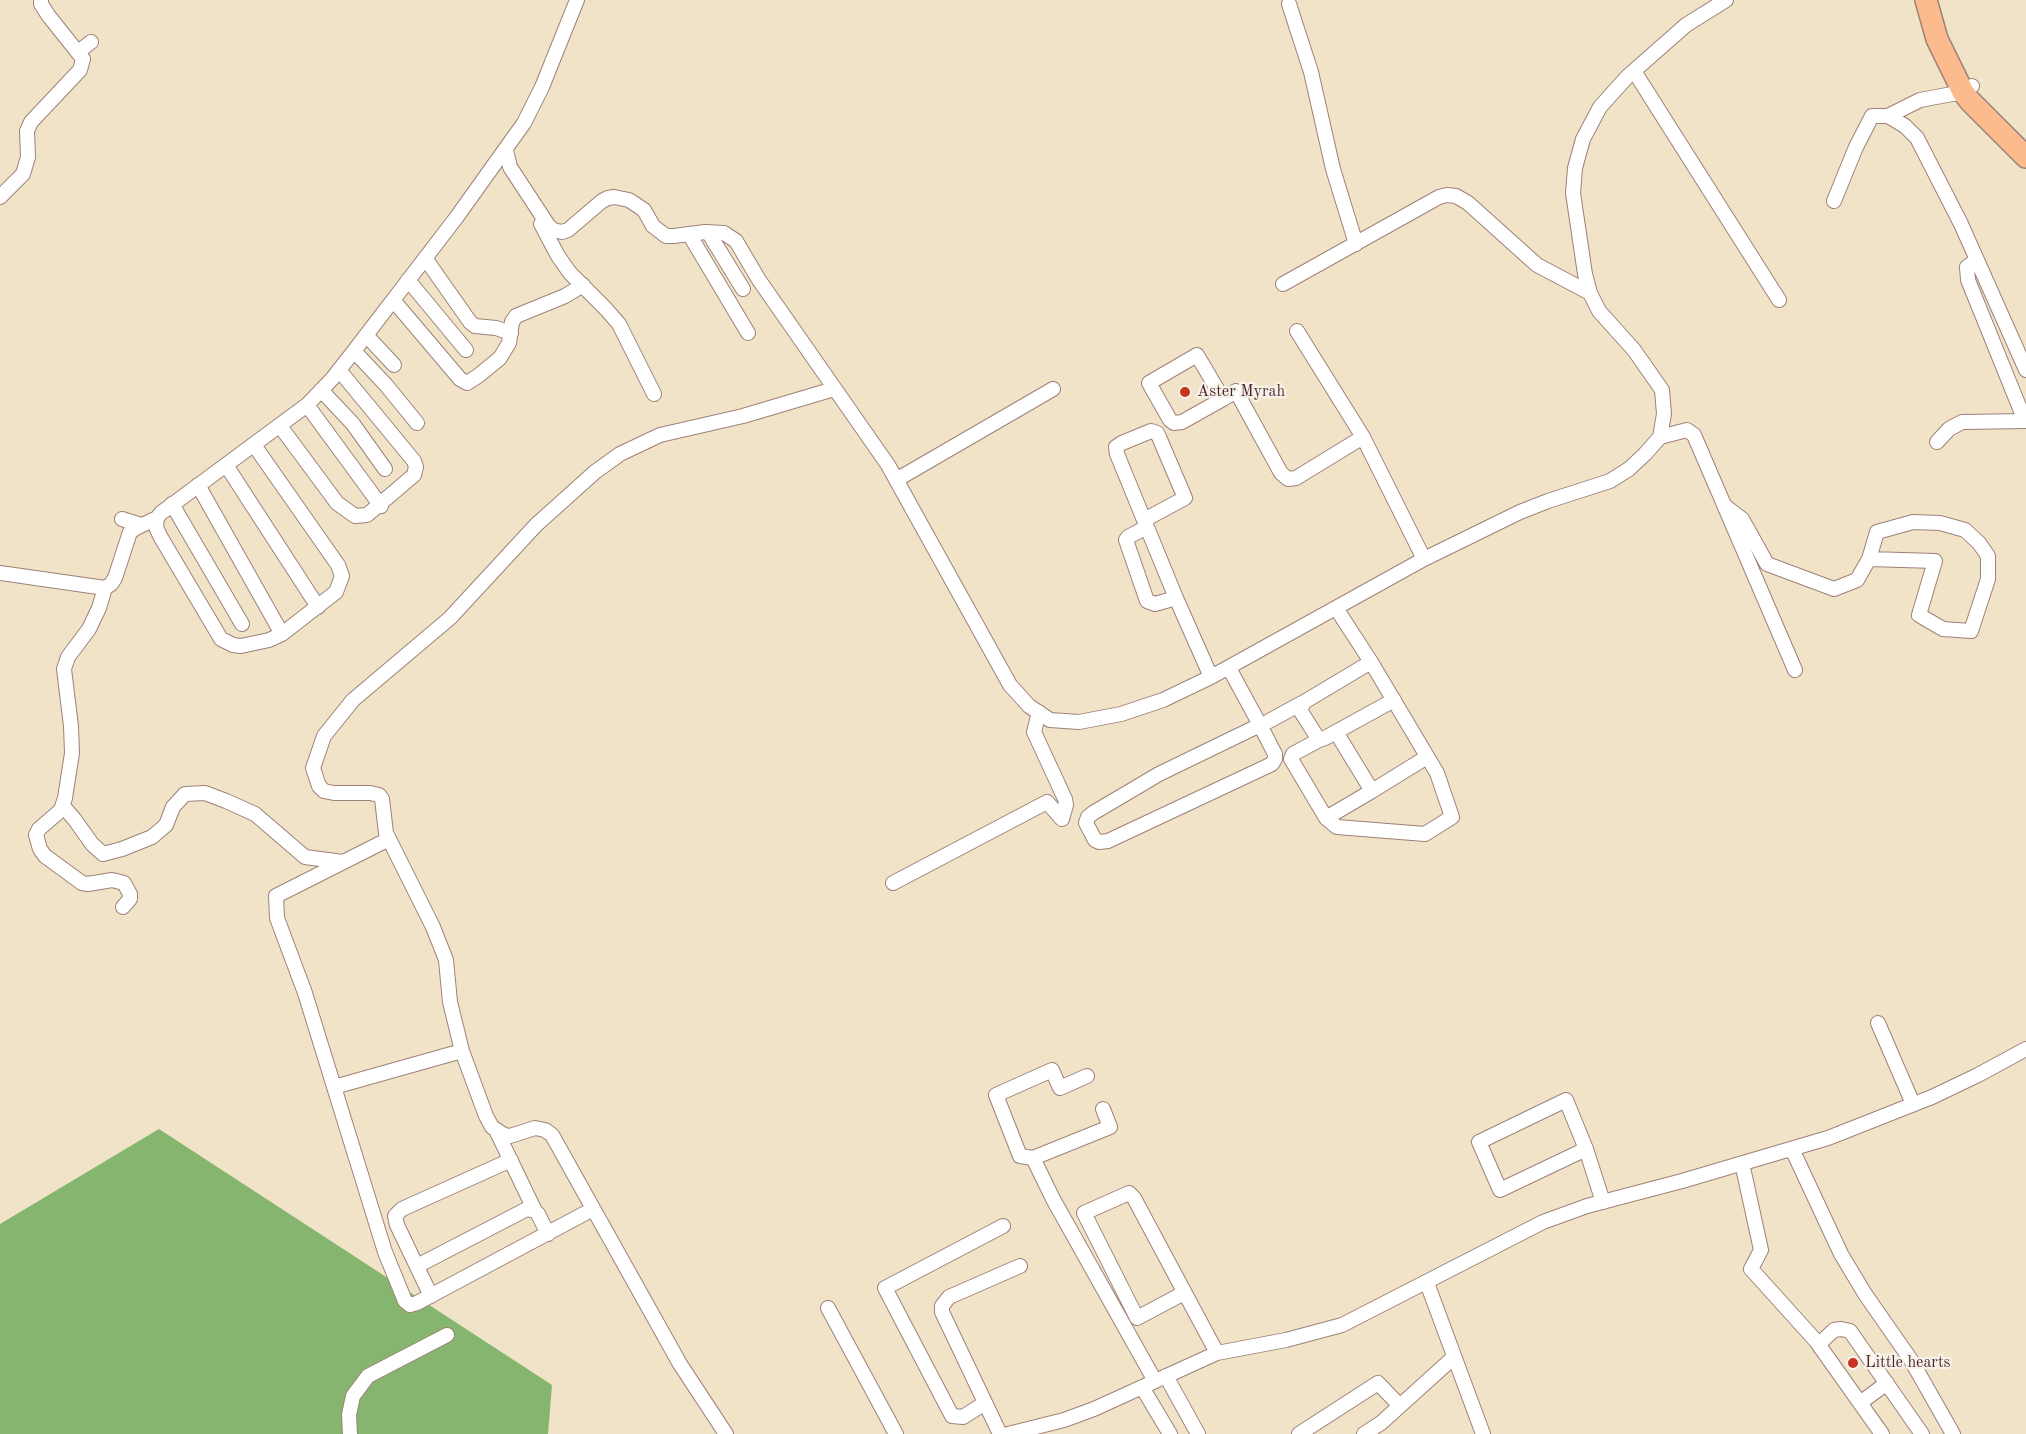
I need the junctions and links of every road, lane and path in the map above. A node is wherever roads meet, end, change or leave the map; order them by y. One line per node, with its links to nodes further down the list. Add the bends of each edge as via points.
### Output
1 (41, 0): 9 (street)
2 (577, 0): 14 (street, via 542,87)
3 (1726, 0): 10 (street, via 1686,25)
4 (1926, 0): 8 (highway)
5 (1934, 0): 8 (highway)
6 (1289, 4): 21 (street)
7 (91, 42): 9 (street)
8 (1946, 48): 11 (highway)
9 (78, 52): 15 (street, via 83,59 80,70 31,122 23,174)
10 (1634, 71): 28 (street, via 1600,107 1583,139 1575,168 1573,193); 30 (street)
11 (1968, 89): 12 (street, via 1920,100); 13 (highway)
12 (1888, 116): 16 (street, via 1872,116); 23 (street, via 1917,138)
13 (2025, 150)
14 (503, 154): 17 (street, via 548,225); 20 (street); 22 (street)
15 (0, 197)
16 (1834, 201)
17 (563, 232): 19 (street, via 602,201 614,197 629,200 644,210 659,232 674,237); 20 (street)
18 (708, 232): 19 (street); 27 (street); 40 (street, via 724,233 736,242)
19 (688, 234): 33 (street)
20 (550, 242): 26 (street)
21 (1356, 244): 25 (street); 28 (street, via 1438,197 1455,196 1468,203 1537,265)
22 (426, 258): 24 (street); 32 (street, via 470,322)
23 (1977, 260): 39 (street); 46 (street, via 1966,267 1968,280)
24 (408, 280): 29 (street); 35 (street)
25 (1283, 284)
26 (583, 285): 32 (street, via 516,316); 43 (street, via 619,324)
27 (743, 289)
28 (1590, 293): 49 (street, via 1599,311 1634,350 1662,390 1664,414)
29 (393, 300): 32 (street, via 463,382 478,376 500,358); 34 (street)
30 (1779, 300)
31 (1297, 332): 50 (street)
32 (511, 333)
33 (748, 333)
34 (366, 335): 36 (street); 37 (street)
35 (466, 350)
36 (354, 351): 38 (street); 47 (street)
37 (394, 365)
38 (339, 370): 42 (street); 59 (street, via 416,466 414,475)
39 (2026, 370)
40 (834, 389): 55 (street); 87 (street, via 660,435 620,454 542,519 441,626 353,700 324,736 314,761 315,778 324,791 379,795 384,804)
41 (1053, 389): 55 (street)
42 (321, 390): 45 (street); 54 (street, via 353,424)
43 (654, 394)
44 (1222, 399): 44 (street, via 1197,355 1149,382 1174,423); 50 (street, via 1236,391 1288,479 1296,478)
45 (307, 405): 48 (street); 59 (street)
46 (2026, 421): 51 (street, via 1962,422)
47 (417, 423)
48 (279, 426): 52 (street); 59 (street, via 347,512 367,515)
49 (1659, 436): 58 (street, via 1687,430 1694,435); 64 (street, via 1629,469 1610,481 1520,512)
50 (1363, 437): 64 (street)
51 (1937, 441)
52 (254, 445): 53 (street); 69 (street, via 341,572 336,592)
53 (226, 465): 56 (street); 69 (street)
54 (385, 469)
55 (896, 480): 79 (street, via 1010,685)
56 (198, 484): 57 (street); 72 (street)
57 (172, 504): 60 (street); 71 (street)
58 (1723, 504): 65 (street, via 1742,519 1767,564 1834,589 1857,580); 75 (street)
59 (381, 506)
60 (157, 518): 63 (street); 72 (street, via 160,536 221,639 241,646)
61 (122, 519): 63 (street)
62 (1146, 523): 62 (street, via 1116,447 1151,432 1157,433 1185,498); 68 (street); 68 (street, via 1126,540 1147,601 1155,604)
63 (141, 525): 67 (street, via 128,536 115,579)
64 (1424, 559): 70 (street)
65 (1869, 559): 65 (street, via 1876,531 1913,522 1940,523 1965,531 1988,556 1989,569 1971,631 1943,629 1919,615 1935,561)
66 (0, 573): 67 (street)
67 (105, 588): 85 (street, via 89,629 64,669 72,753)
68 (1176, 598): 76 (street)
69 (318, 607): 72 (street)
70 (1336, 608): 73 (street); 74 (street)
71 (242, 624)
72 (282, 634)
73 (1371, 662): 77 (street); 78 (street)
74 (1229, 668): 76 (street); 80 (street)
75 (1795, 670)
76 (1211, 677): 79 (street, via 1163,700 1121,714 1079,722 1050,720)
77 (1394, 700): 81 (street); 83 (street)
78 (1304, 702): 80 (street); 82 (street, via 1300,710)
79 (1039, 712): 89 (street, via 1035,732 1065,799 1062,819 1047,802)
80 (1265, 723): 80 (street, via 1159,774 1093,813 1086,823 1095,840 1108,841 1267,767 1275,754)
81 (1336, 732): 82 (street); 84 (street)
82 (1319, 740): 86 (street, via 1293,754 1291,759)
83 (1427, 757): 84 (street); 86 (street, via 1437,773 1452,817 1425,834 1337,827)
84 (1372, 791): 86 (street)
85 (63, 806): 88 (street, via 103,854 152,837 166,825 173,807 185,794 205,794 255,814 305,857); 90 (street, via 39,828 36,836 40,849 82,883 124,883 130,899)
86 (1326, 818)
87 (386, 833): 88 (street, via 387,840); 93 (street, via 446,960 450,1002)
88 (343, 862): 95 (street, via 276,896 278,918)
89 (893, 884)
90 (123, 907)
91 (1878, 1023): 96 (street)
92 (2026, 1050): 96 (street)
93 (462, 1051): 95 (street); 98 (street, via 486,1116)
94 (1088, 1076): 101 (street, via 1060,1088 1052,1070 996,1095 1020,1156)
95 (334, 1086): 113 (street, via 402,1296 410,1305)
96 (1913, 1104): 100 (street)
97 (1103, 1109): 101 (street, via 1110,1126)
98 (497, 1132): 102 (street); 105 (street, via 510,1136 535,1128 549,1132)
99 (1586, 1149): 99 (street, via 1566,1100 1479,1142 1500,1190); 104 (street)
100 (1792, 1149): 103 (street); 137 (street, via 1841,1254 1911,1360)
101 (1033, 1158): 119 (street, via 1053,1199)
102 (511, 1160): 106 (street); 109 (street, via 397,1212 397,1225)
103 (1742, 1163): 104 (street); 116 (street, via 1761,1250 1751,1269)
104 (1603, 1202): 111 (street, via 1543,1222)
105 (593, 1209): 108 (street); 126 (street, via 680,1364)
106 (535, 1210): 108 (street); 109 (street, via 527,1209)
107 (1003, 1226): 122 (street, via 885,1288 952,1416 963,1417)
108 (548, 1234): 113 (street)
109 (417, 1266): 113 (street)
110 (1020, 1266): 122 (street, via 949,1297 942,1306)
111 (1427, 1283): 117 (street, via 1329,1330); 118 (street)
112 (1184, 1293): 112 (street, via 1129,1193 1084,1213 1137,1318); 117 (street)
113 (431, 1296)
114 (828, 1308): 127 (street)
115 (447, 1335): 125 (street, via 368,1376 353,1396)
116 (1818, 1344): 120 (street, via 1834,1330 1850,1331); 123 (street)
117 (1217, 1353): 119 (street)
118 (1454, 1357): 124 (street); 134 (street)
119 (1160, 1378): 121 (street); 131 (street)
120 (1887, 1383): 123 (street); 136 (street)
121 (1142, 1387): 129 (street, via 1064,1420); 130 (street)
122 (985, 1403): 128 (street)
123 (1860, 1403): 135 (street)
124 (1400, 1407): 132 (street, via 1378,1383); 133 (street)
125 (350, 1434)
126 (726, 1434)
127 (896, 1434)
128 (1000, 1434)
129 (1008, 1434)
130 (1170, 1434)
131 (1198, 1434)
132 (1299, 1434)
133 (1364, 1434)
134 (1483, 1434)
135 (1882, 1434)
136 (1922, 1434)
137 (1953, 1434)

